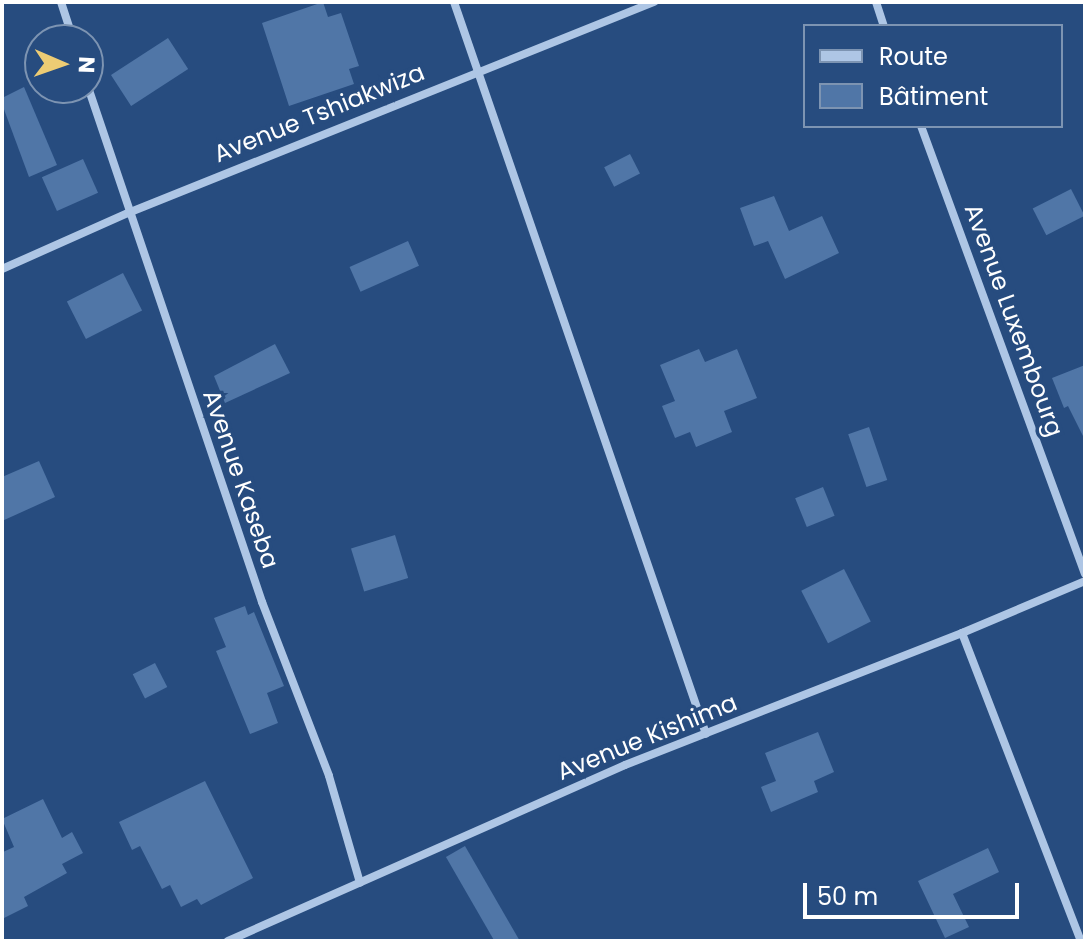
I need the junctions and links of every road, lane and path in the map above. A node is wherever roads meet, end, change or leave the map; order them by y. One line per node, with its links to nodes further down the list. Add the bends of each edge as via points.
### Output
1 (61, 2): 5 (street)
2 (454, 2): 7 (street)
3 (654, 2): 7 (street, Avenue Tshiakwiza)
4 (876, 2): 6 (street)
5 (68, 24)
6 (883, 24)
7 (476, 71): 10 (street, Avenue Tshiakwiza); 15 (street)
8 (93, 104): 10 (street, Avenue Kaseba)
9 (922, 128): 12 (street, Avenue Luxembourg)
10 (128, 213): 11 (street, Avenue Tshiakwiza); 16 (street, Avenue Kaseba, via 262,602 329,776)
11 (2, 269)
12 (1085, 574)
13 (1085, 581): 14 (street, Avenue Kishima)
14 (962, 633): 15 (street, Avenue Kishima); 18 (street)
15 (706, 734): 16 (street, Avenue Kishima)
16 (360, 883): 17 (street, Avenue Kishima)
17 (228, 941)
18 (1081, 941)

